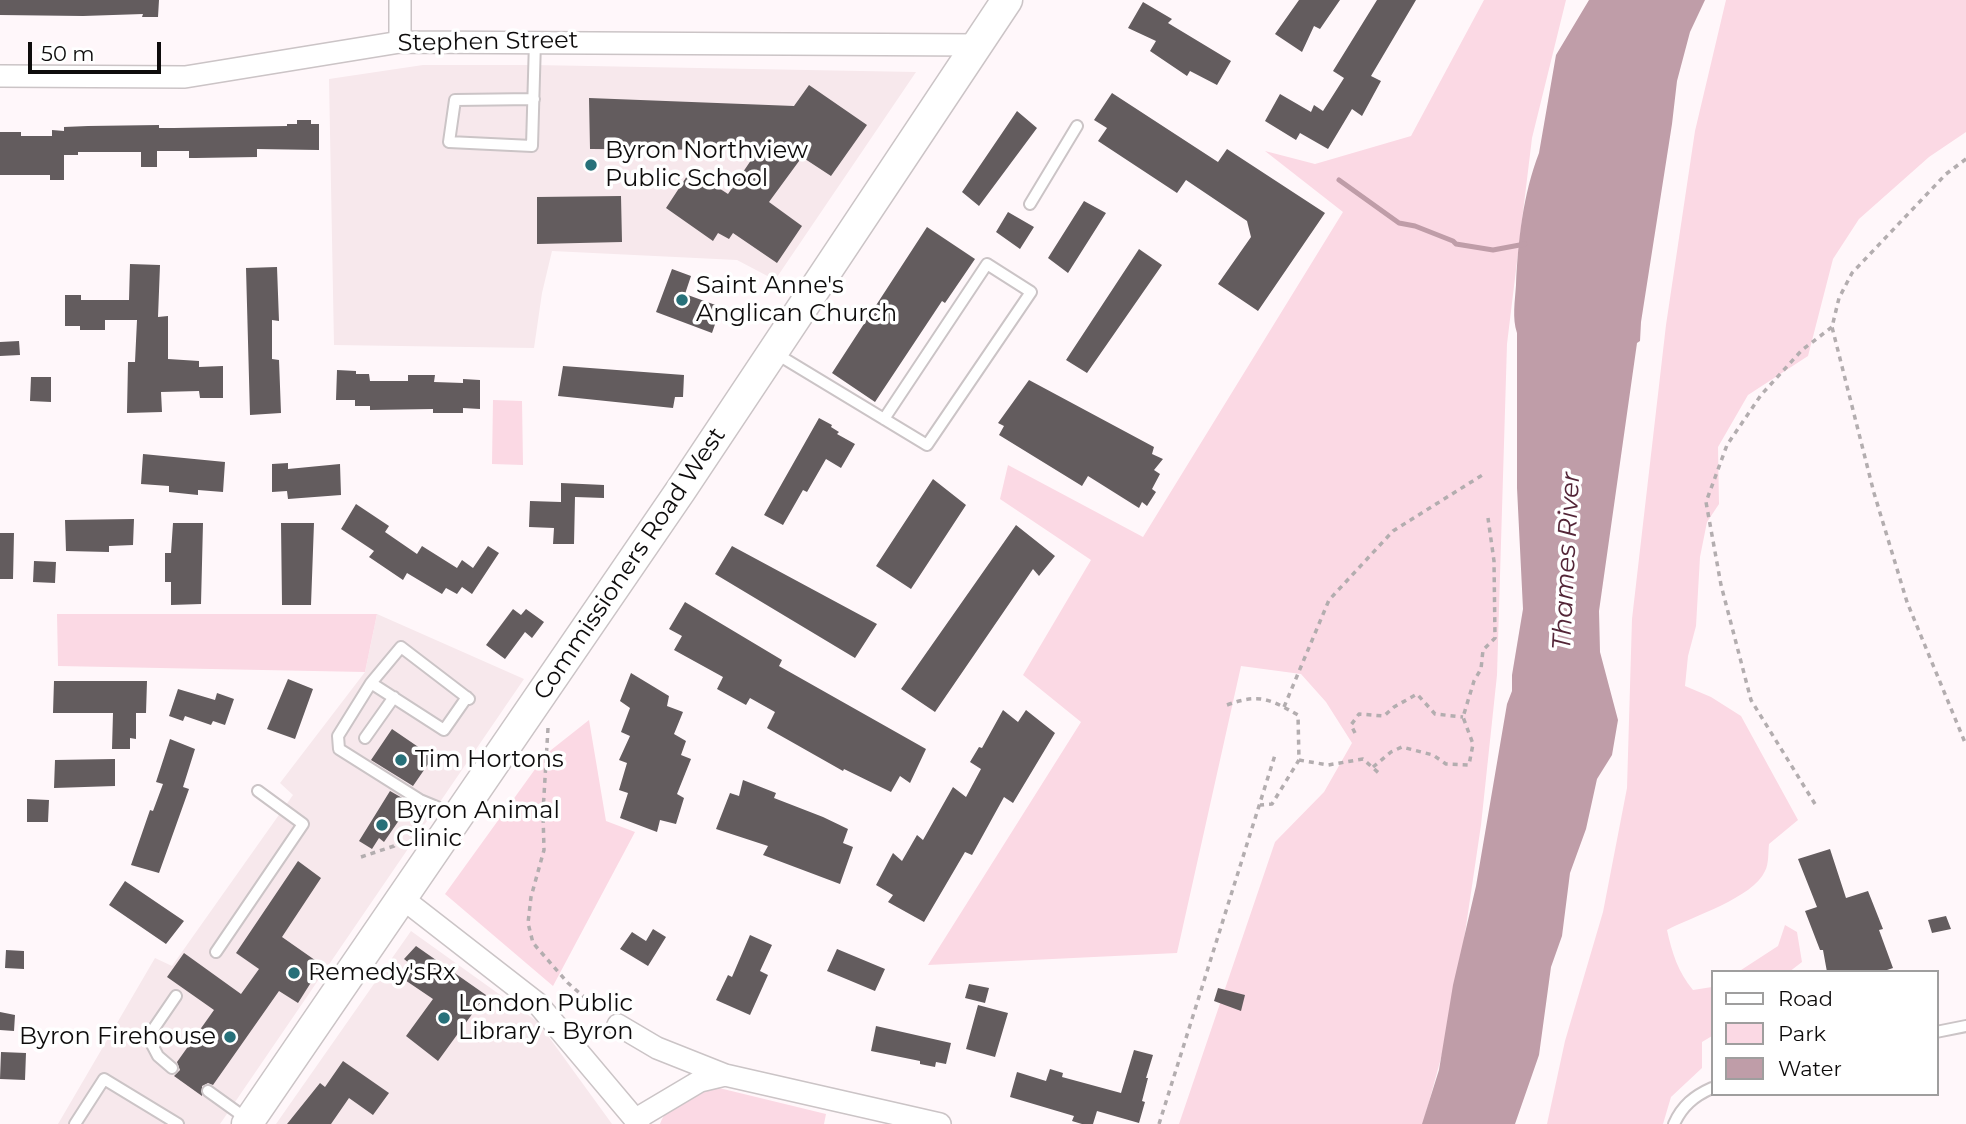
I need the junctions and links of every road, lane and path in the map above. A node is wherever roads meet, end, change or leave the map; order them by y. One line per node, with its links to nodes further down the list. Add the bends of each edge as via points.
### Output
1 (400, 0): 3 (street)
2 (1007, 0): 5 (main road, Commissioners Road West)
3 (400, 41): 4 (street, Stephen Street); 6 (street, Stephen Street, via 185,77)
4 (535, 41): 5 (street, Stephen Street); 7 (lane)
5 (979, 45): 12 (main road, Commissioners Road West)
6 (0, 76)
7 (534, 99): 7 (lane, via 533,146 449,142 455,100)
8 (1077, 126): 10 (lane)
9 (1966, 159): 11 (path, via 1946,174 1852,273 1839,298)
10 (1030, 204)
11 (1832, 327): 24 (path, via 1907,602); 30 (path, via 1802,350 1761,395 1727,445 1706,502 1721,585 1751,700)
12 (773, 351): 13 (lane); 32 (main road, Commissioners Road West)
13 (884, 419): 13 (lane, via 927,445 1031,292 987,264)
14 (1484, 474): 19 (path, via 1393,531 1329,600)
15 (1488, 518): 20 (path, via 1495,638 1483,650 1481,669)
16 (371, 683): 17 (lane); 17 (lane, via 402,647 468,698 444,730); 32 (lane, via 338,736 339,749)
17 (394, 697): 23 (lane)
18 (1227, 705): 19 (path, via 1248,697)
19 (1284, 707): 26 (path, via 1298,715)
20 (1463, 717): 22 (path, via 1435,714 1417,694 1384,716 1359,714 1351,725); 27 (path, via 1473,744 1469,765 1446,764 1433,755 1402,747)
21 (548, 728): 38 (path, via 544,850 528,923 533,943 568,983)
22 (1355, 733)
23 (365, 738)
24 (1966, 745)
25 (1275, 755): 31 (path)
26 (1299, 760): 27 (path, via 1328,765 1363,760); 31 (path, via 1272,804)
27 (1373, 767): 28 (path)
28 (1381, 775)
29 (258, 791): 36 (lane, via 303,824)
30 (1815, 804)
31 (1260, 805): 50 (path)
32 (455, 821): 35 (main road, Commissioners Road West)
33 (405, 830): 34 (path, via 394,846)
34 (361, 857)
35 (402, 898): 45 (main road, Commissioners Road West); 46 (street, via 537,1003)
36 (216, 952)
37 (176, 996): 41 (lane, via 148,1037 158,1056)
38 (618, 1025): 42 (street, via 657,1048)
39 (1966, 1026): 40 (lane)
40 (1938, 1032)
41 (172, 1068)
42 (724, 1075): 46 (street, via 700,1081); 49 (street)
43 (1710, 1089): 51 (lane, via 1681,1109)
44 (208, 1091): 45 (lane)
45 (248, 1122)
46 (638, 1122)
47 (75, 1124): 48 (lane, via 104,1079)
48 (178, 1124)
49 (940, 1124)
50 (1159, 1124)
51 (1674, 1124)

